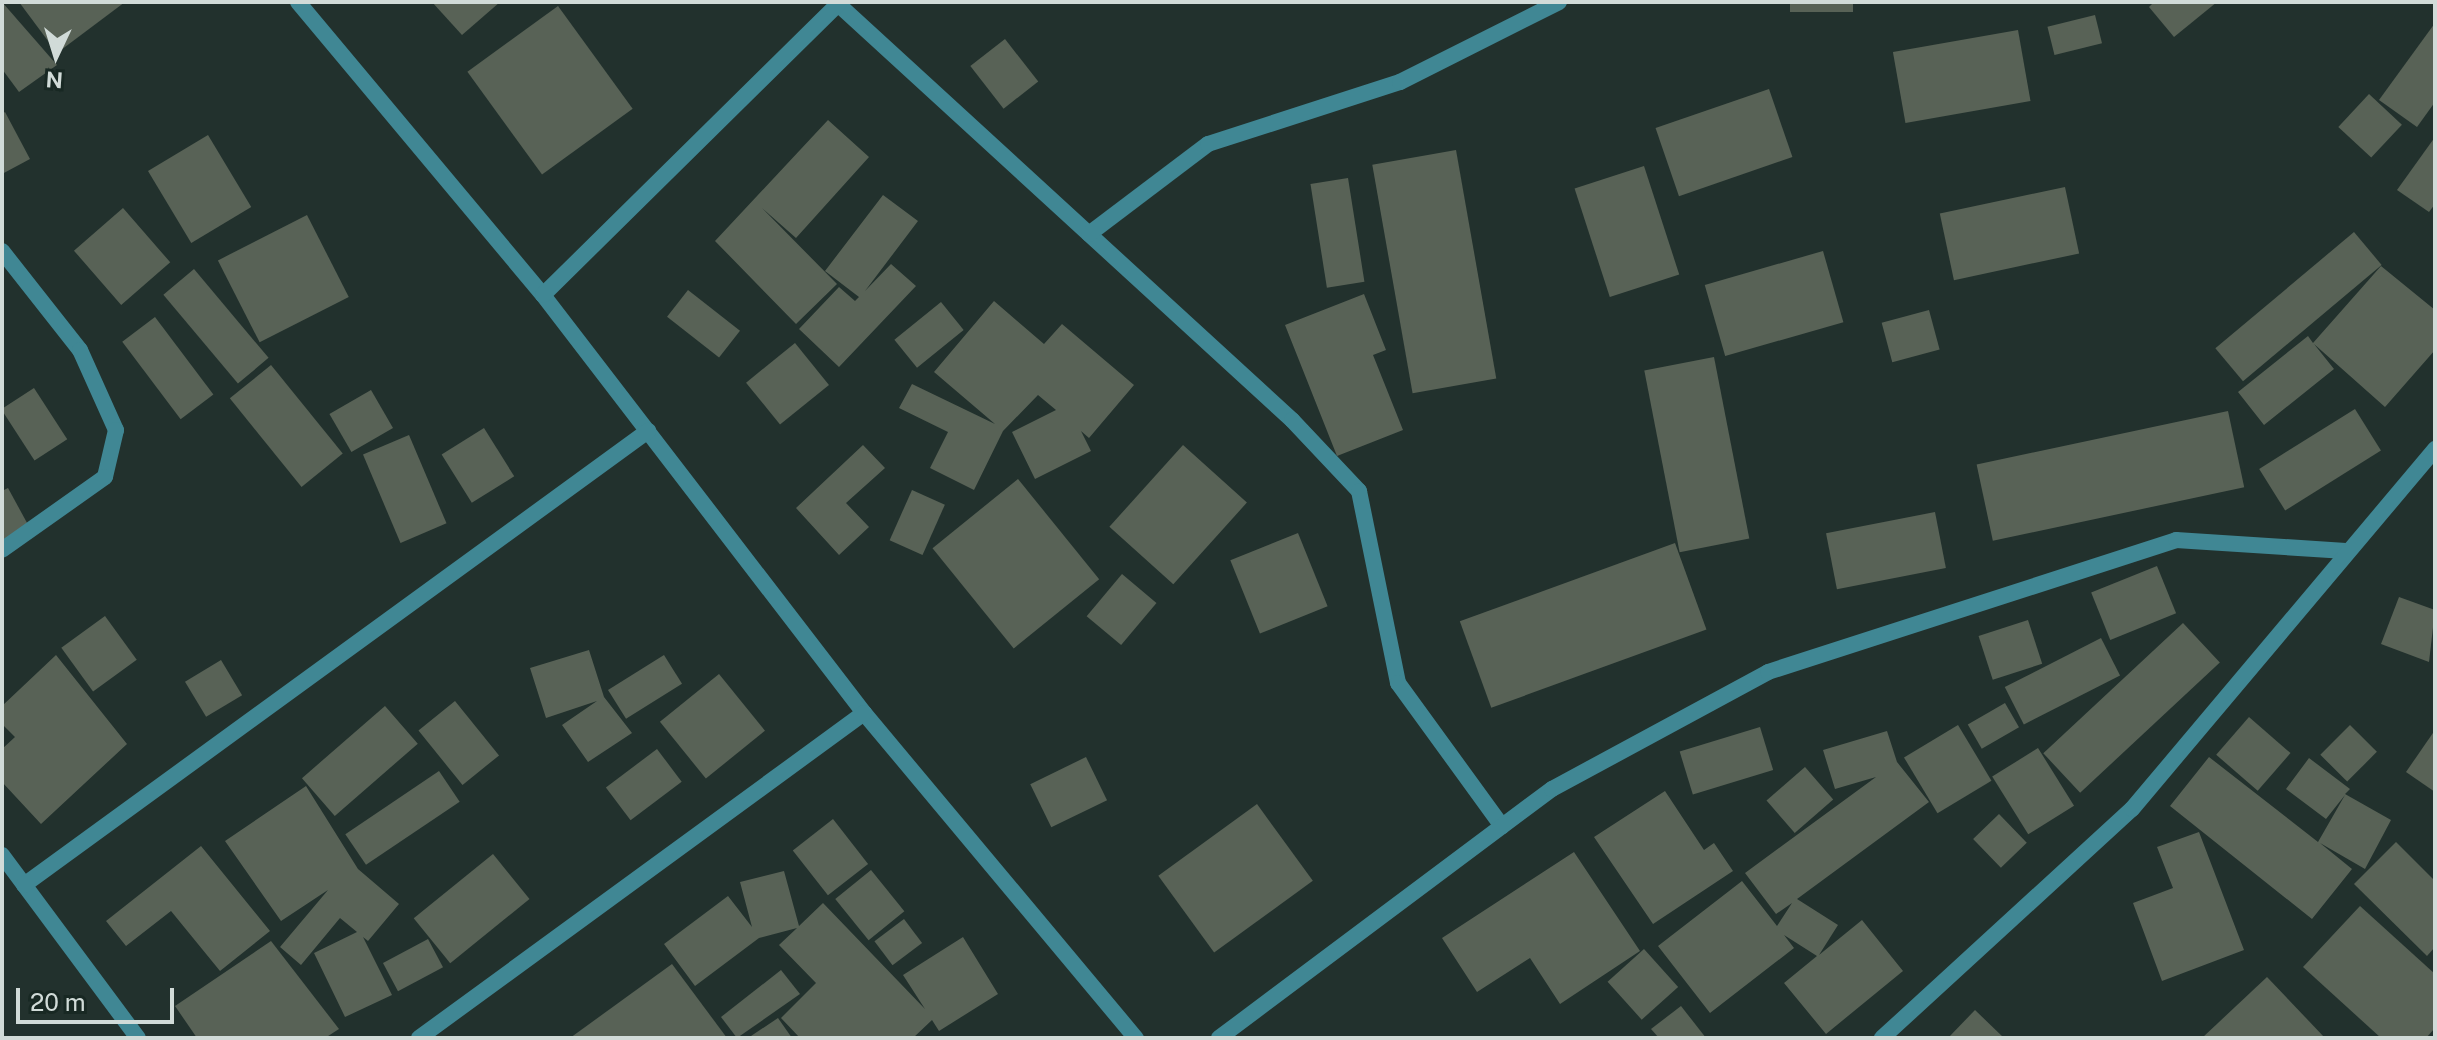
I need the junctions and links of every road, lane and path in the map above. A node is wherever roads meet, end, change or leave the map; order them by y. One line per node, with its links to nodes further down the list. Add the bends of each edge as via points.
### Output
1 (298, 2): 6 (street)
2 (1559, 2): 4 (street, via 1400,82 1208,144)
3 (839, 3): 4 (street); 6 (street)
4 (1089, 234): 12 (street, via 1292,420 1359,491 1398,683)
5 (2, 251): 9 (street, via 80,350 116,430 105,477)
6 (543, 295): 7 (street)
7 (648, 431): 11 (street); 14 (street)
8 (2435, 449): 10 (street)
9 (2, 550)
10 (2346, 551): 12 (street, via 2161,544 1768,672 1552,789); 21 (street, via 2132,809)
11 (864, 713): 15 (street); 19 (street)
12 (1502, 826): 20 (street)
13 (2, 855): 14 (street)
14 (24, 885): 16 (street)
15 (436, 1023): 17 (street); 18 (street)
16 (138, 1038)
17 (419, 1038)
18 (449, 1038)
19 (1136, 1038)
20 (1219, 1038)
21 (1882, 1038)

